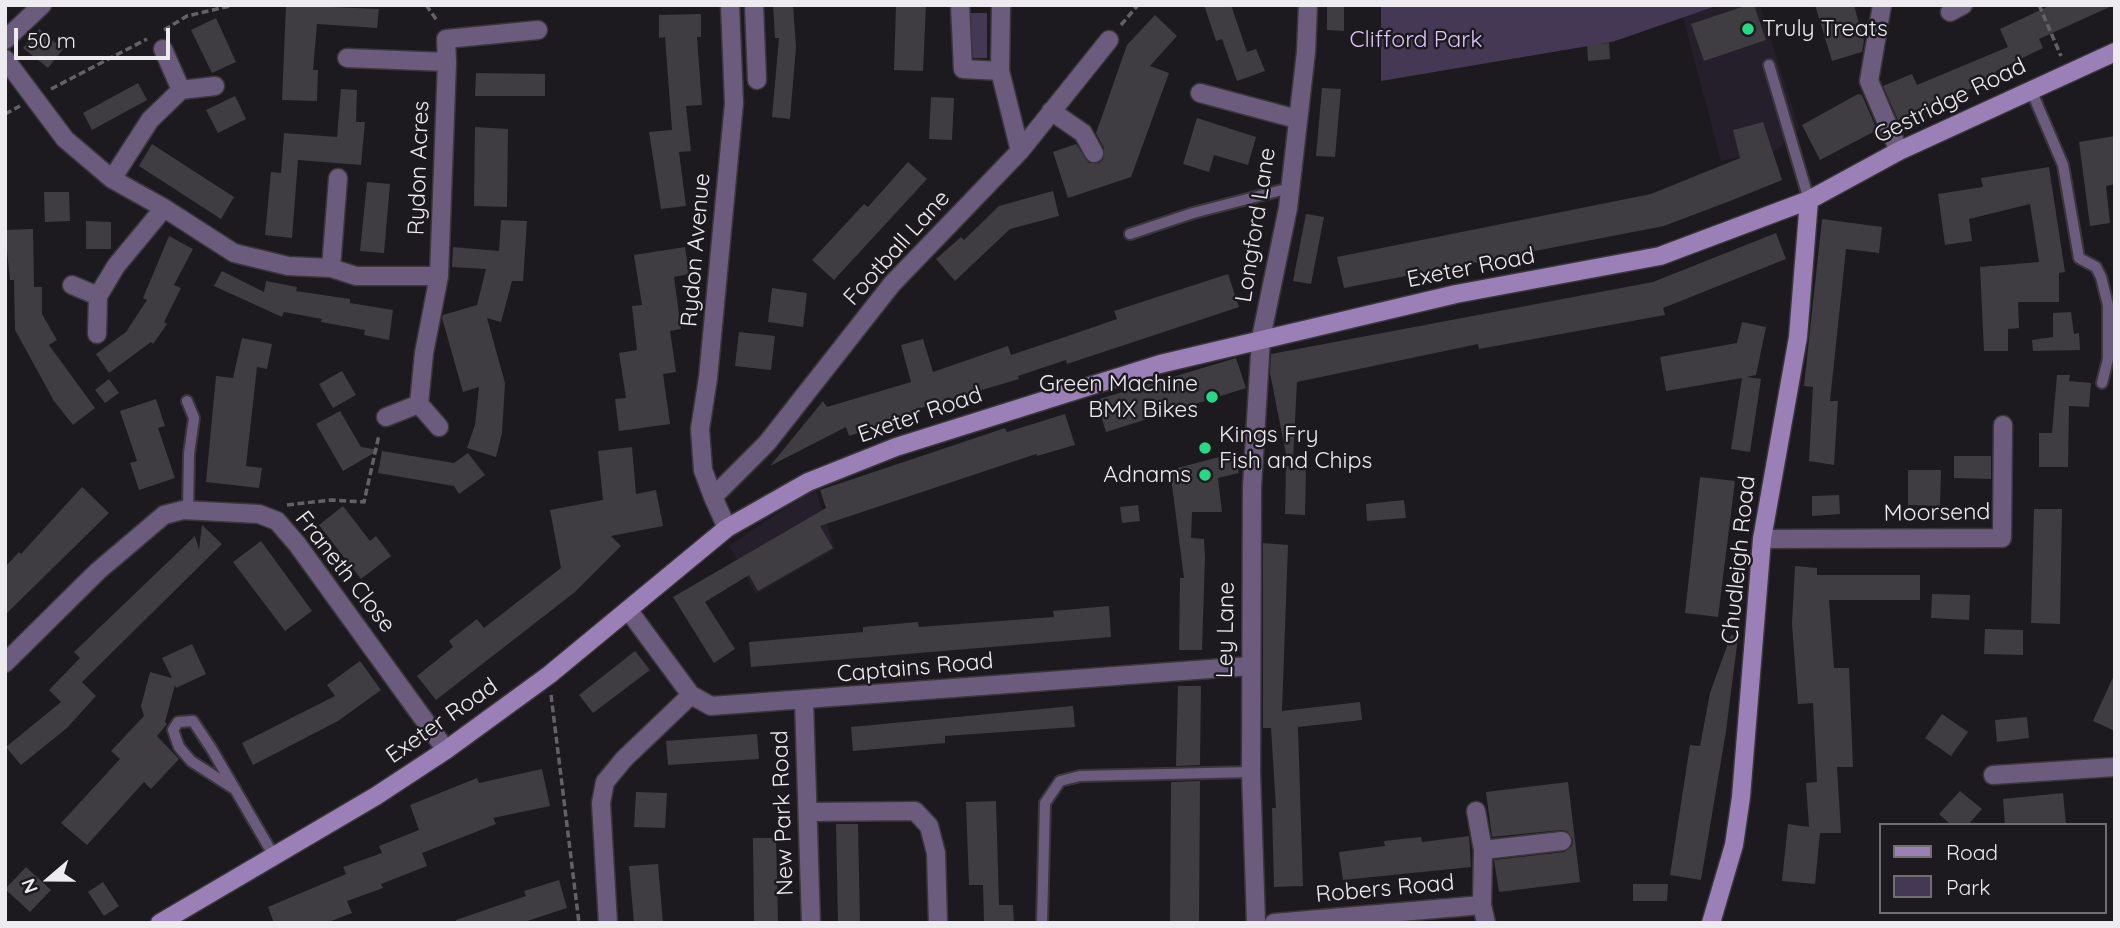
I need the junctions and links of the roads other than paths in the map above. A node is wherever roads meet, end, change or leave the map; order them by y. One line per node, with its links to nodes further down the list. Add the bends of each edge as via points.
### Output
1 (42, 5): 9 (street)
2 (730, 5): 46 (street, Rydon Avenue, via 734,103 700,429 703,470)
3 (754, 5): 18 (street)
4 (960, 5): 17 (street, via 962,69)
5 (1001, 5): 17 (street)
6 (1308, 5): 24 (street, Longford Lane)
7 (1882, 5): 26 (street, via 1868,81)
8 (538, 30): 15 (street, Rydon Acres, via 446,39)
9 (5, 40)
10 (1110, 40): 23 (street, Football Lane)
11 (163, 50): 20 (street)
12 (2115, 52): 21 (main road, Gestridge Road)
13 (347, 58): 15 (street)
14 (5, 59): 29 (street, via 65,139)
15 (447, 62): 35 (street, Rydon Acres)
16 (1769, 65): 31 (lane)
17 (1000, 71): 25 (street)
18 (757, 80)
19 (215, 86): 20 (street)
20 (181, 90): 29 (street, via 150,120)
21 (2031, 90): 26 (main road, Gestridge Road); 40 (lane, via 2063,165 2079,258 2096,267 2108,305 2108,359)
22 (1200, 93): 24 (street, Longford Lane)
23 (1051, 111): 25 (street, Football Lane); 27 (street, via 1083,132)
24 (1297, 119): 30 (street, Longford Lane)
25 (1020, 151): 46 (street, Football Lane, via 892,284 767,443)
26 (1899, 151): 31 (main road, Gestridge Road)
27 (1094, 153)
28 (338, 178): 34 (street)
29 (112, 179): 32 (street)
30 (1290, 188): 33 (lane); 39 (street, Longford Lane)
31 (1809, 200): 39 (main road, Exeter Road, via 1660,256 1456,294); 49 (main road, Chudleigh Road, via 1798,337)
32 (164, 208): 34 (street, via 234,253 288,266); 37 (street, via 116,266)
33 (1130, 234)
34 (331, 268): 35 (street, via 356,276)
35 (439, 276): 42 (street, Rydon Acres)
36 (72, 285): 37 (street)
37 (98, 296): 38 (street)
38 (97, 334)
39 (1261, 338): 48 (main road, Exeter Road, via 1160,364 896,447 808,482); 52 (street, Ley Lane, via 1252,487)
40 (2102, 383)
41 (187, 401): 47 (lane, via 194,418)
42 (419, 404): 43 (street); 45 (street)
43 (386, 417)
44 (2003, 425): 49 (street, Moorsend, via 2002,538)
45 (439, 428)
46 (713, 498): 48 (street)
47 (188, 511): 51 (street, Franeth Close, via 164,515 150,526); 55 (street, Franeth Close, via 259,514 277,522 298,544)
48 (727, 528): 50 (main road, Exeter Road)
49 (1762, 540): 73 (main road, Chudleigh Road, via 1741,797 1734,845)
50 (629, 611): 53 (street); 55 (main road, Exeter Road)
51 (5, 663)
52 (1250, 666): 54 (street, Captains Road); 57 (street, Ley Lane)
53 (691, 695): 54 (street, Captains Road, via 710,706); 67 (street, via 605,782 601,803)
54 (804, 701): 61 (street, New Park Road)
55 (446, 750): 64 (main road, Exeter Road)
56 (2115, 767): 58 (street)
57 (1251, 772): 70 (lane, via 1080,776 1060,781 1045,803); 71 (street, Ley Lane)
58 (1993, 775)
59 (233, 788): 59 (lane, via 193,721 178,722 173,730 178,747); 64 (lane)
60 (1476, 811): 63 (street)
61 (808, 812): 68 (street, New Park Road); 69 (street, via 915,810 929,826 936,853)
62 (1562, 841): 63 (street)
63 (1483, 850): 65 (street)
64 (274, 856): 66 (main road, Exeter Road)
65 (1484, 914): 72 (street, Robers Road)
66 (160, 923)
67 (608, 923)
68 (811, 923)
69 (939, 923)
70 (1042, 923)
71 (1256, 923)
72 (1273, 923)
73 (1711, 923)

